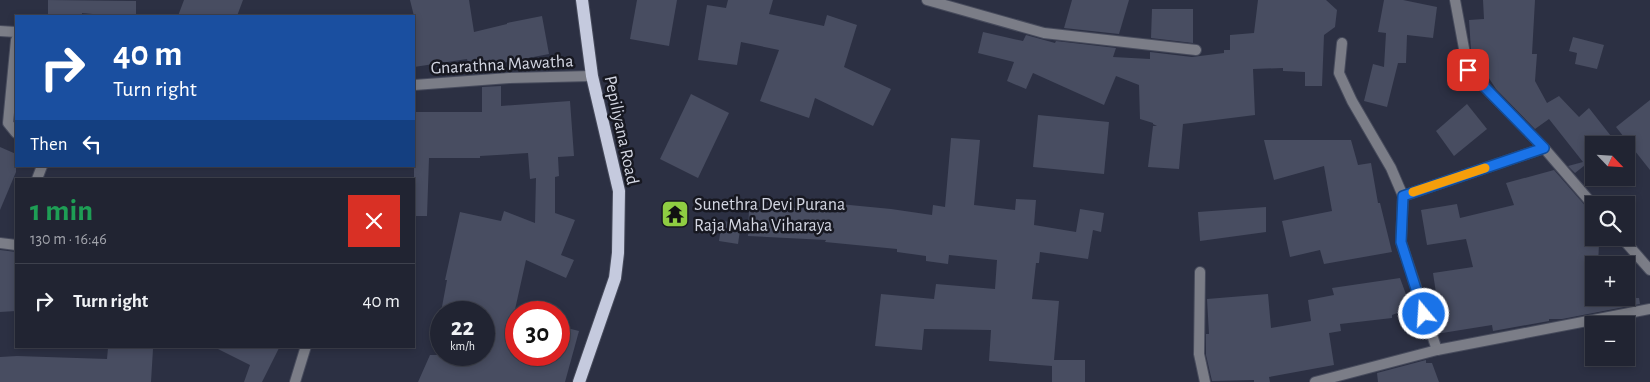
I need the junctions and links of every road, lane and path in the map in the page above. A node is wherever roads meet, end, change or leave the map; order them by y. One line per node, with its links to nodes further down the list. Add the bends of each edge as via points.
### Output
1 (582, 0): 9 (main road, Pepiliyana Road)
2 (927, 0): 8 (street, via 1044,33)
3 (1455, 0): 12 (street, via 1468,70)
4 (0, 31): 5 (street)
5 (15, 32)
6 (1342, 43): 13 (street, via 1339,73)
7 (15, 50): 11 (street, via 8,123)
8 (1196, 50)
9 (592, 76): 10 (street, Gnarathna Mawatha); 24 (main road, Pepiliyana Road, via 619,191 618,253 614,278)
10 (415, 85)
11 (15, 132)
12 (1544, 148): 13 (street); 14 (street)
13 (1403, 196): 22 (street, via 1401,242)
14 (1585, 196)
15 (0, 243): 16 (street)
16 (15, 245)
17 (1629, 246): 18 (street)
18 (1650, 270)
19 (1200, 272): 25 (street, via 1199,354)
20 (1650, 309): 22 (street)
21 (305, 348): 23 (street)
22 (1436, 350): 26 (street)
23 (295, 382)
24 (579, 382)
25 (1205, 382)
26 (1315, 382)

